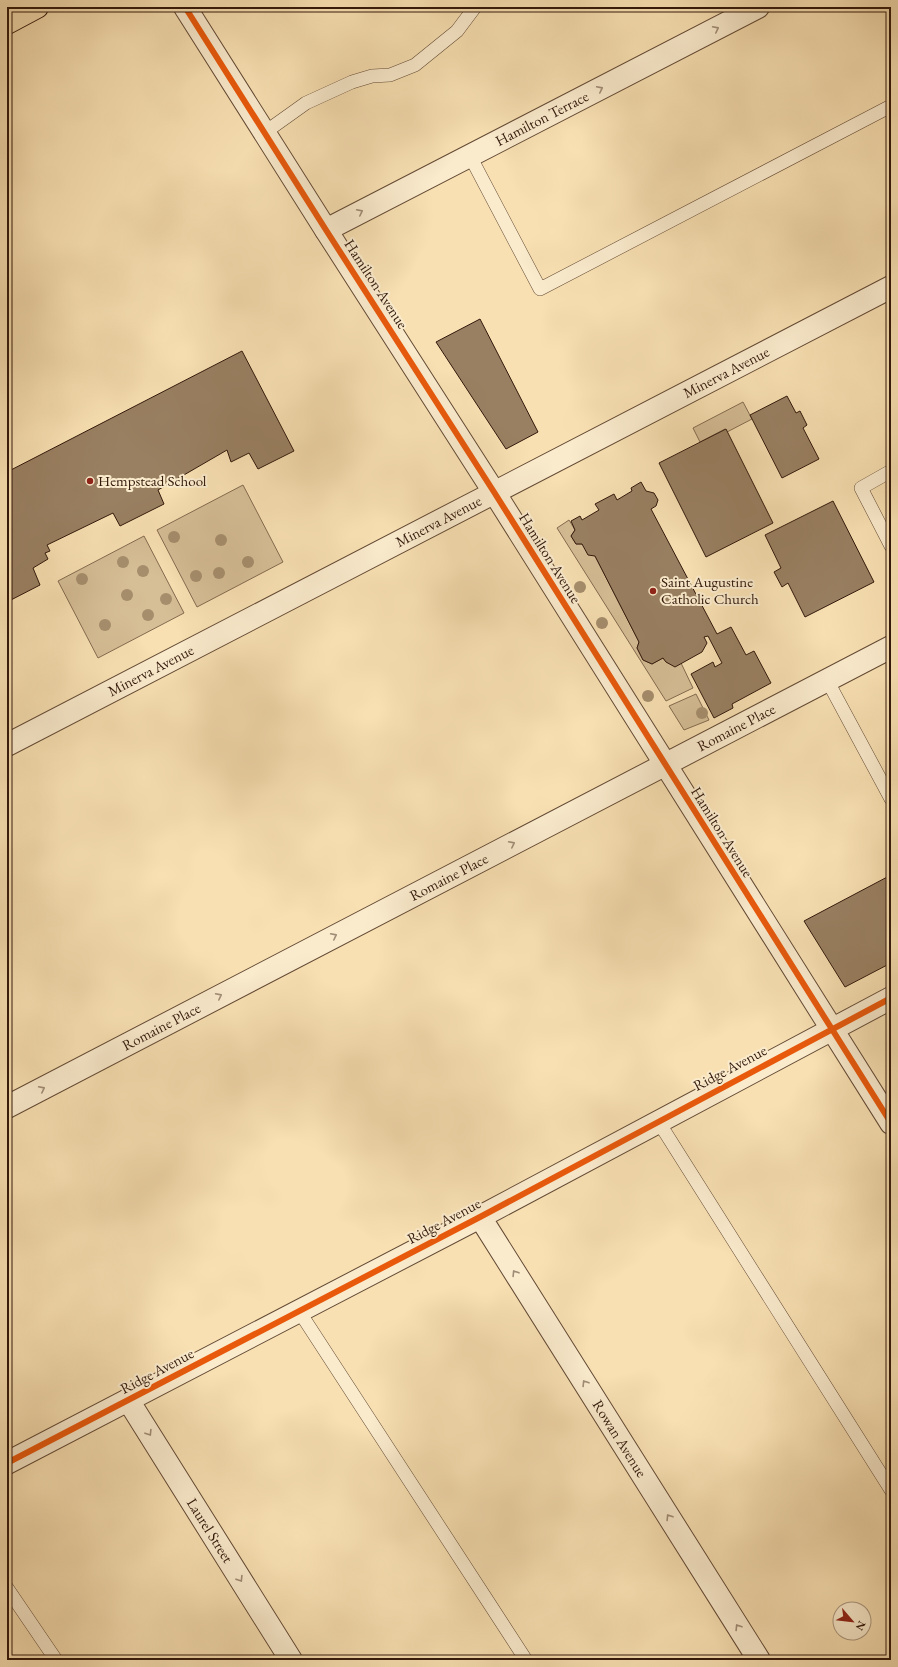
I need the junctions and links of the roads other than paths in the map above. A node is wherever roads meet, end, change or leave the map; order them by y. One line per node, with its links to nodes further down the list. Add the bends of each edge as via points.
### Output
1 (37, 7): 5 (main road)
2 (185, 7): 7 (street, Hamilton Avenue)
3 (475, 7): 7 (lane, via 457,31 415,66 390,76 372,76 352,82 306,103)
4 (758, 7): 8 (street, Hamilton Terrace, one-way to 4)
5 (7, 23)
6 (891, 106): 8 (lane, via 540,289)
7 (264, 133): 9 (street, Hamilton Avenue)
8 (470, 156): 9 (street, Hamilton Terrace, one-way to 8)
9 (326, 230): 12 (street, Hamilton Avenue)
10 (891, 287): 12 (street, Minerva Avenue)
11 (891, 471): 13 (lane, via 861,488)
12 (494, 492): 16 (street, Minerva Avenue); 17 (street, Hamilton Avenue)
13 (891, 546)
14 (891, 647): 15 (street, Romaine Place)
15 (827, 680): 17 (street, Romaine Place); 18 (lane)
16 (7, 746)
17 (664, 765): 20 (street, Hamilton Avenue); 21 (street, Romaine Place, one-way to 17)
18 (891, 800)
19 (891, 998): 20 (street, Ridge Avenue)
20 (831, 1029): 22 (street, Ridge Avenue); 23 (street, Hamilton Avenue)
21 (7, 1107)
22 (658, 1121): 24 (street, Ridge Avenue); 28 (lane)
23 (891, 1123)
24 (480, 1217): 25 (street, Ridge Avenue); 33 (street, Rowan Avenue, one-way to 24)
25 (299, 1311): 26 (street, Ridge Avenue); 32 (lane)
26 (128, 1400): 27 (street, Ridge Avenue); 31 (street, Laurel Street, one-way to 31)
27 (7, 1463)
28 (891, 1490)
29 (7, 1588): 30 (lane)
30 (56, 1660)
31 (291, 1660)
32 (526, 1660)
33 (759, 1660)

